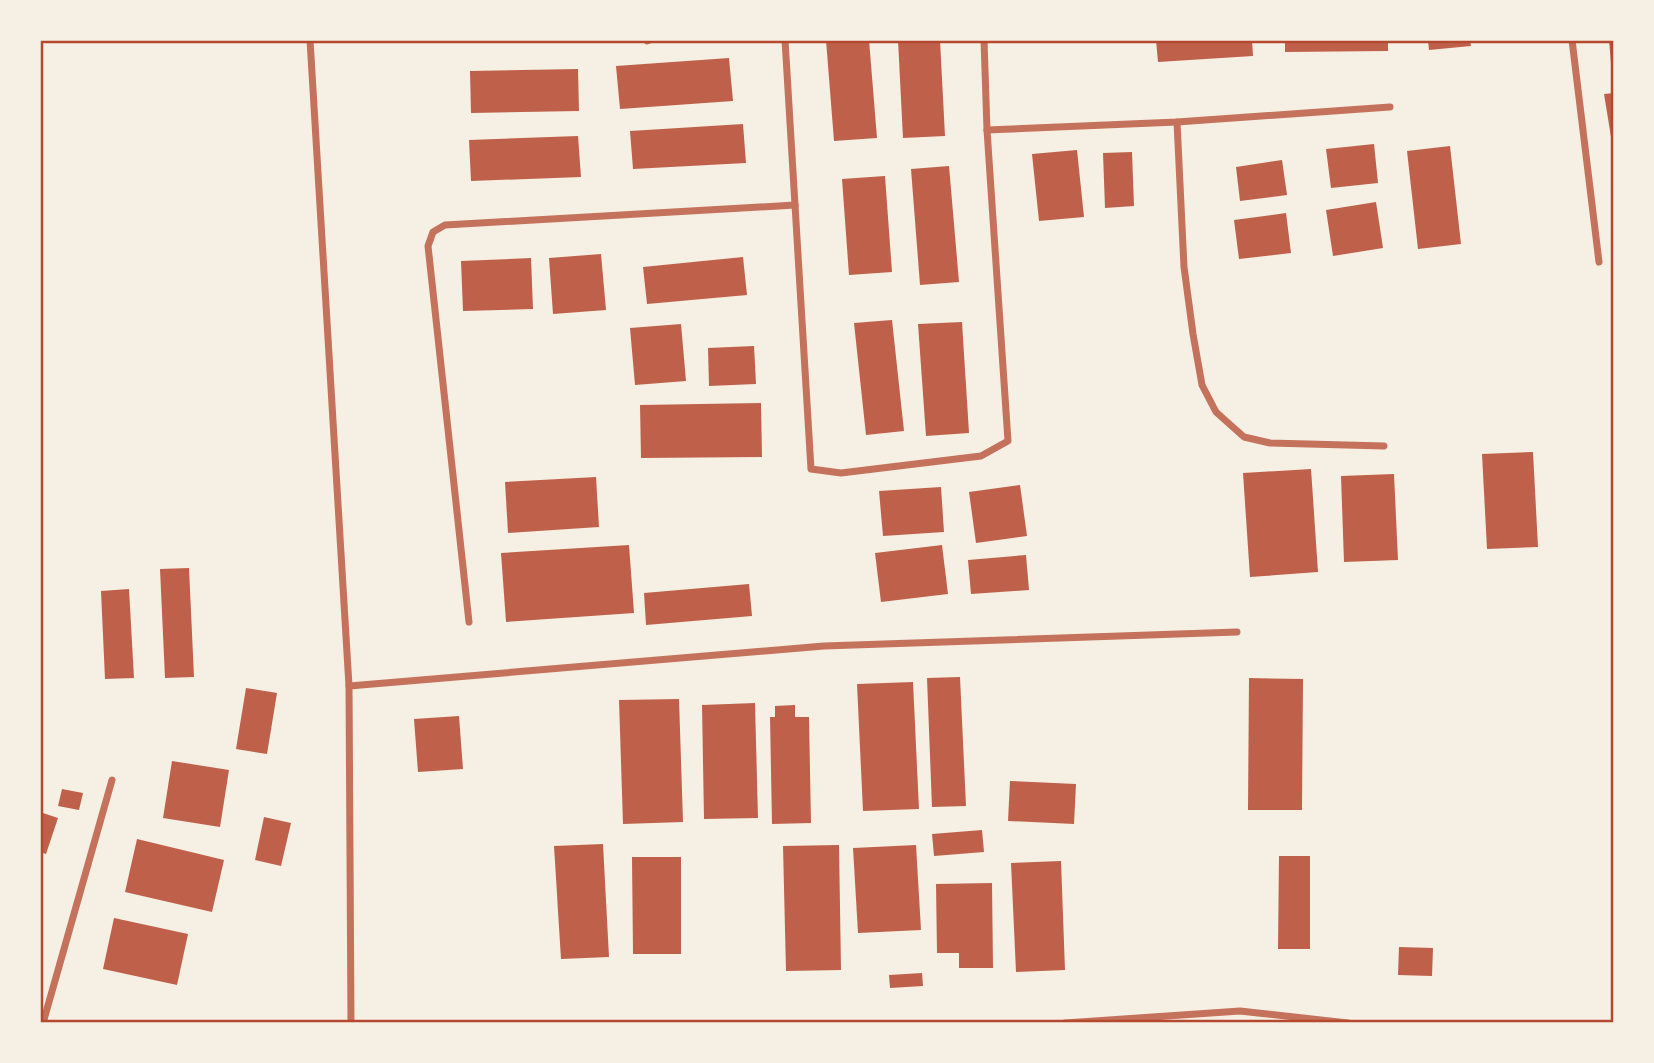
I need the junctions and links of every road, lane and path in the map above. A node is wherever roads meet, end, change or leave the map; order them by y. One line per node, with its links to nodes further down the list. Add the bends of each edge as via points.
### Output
1 (310, 40): 13 (street)
2 (785, 40): 8 (street)
3 (984, 40): 7 (street)
4 (1572, 40): 9 (street)
5 (1390, 107): 6 (street)
6 (1177, 122): 7 (street); 10 (street, via 1184,267 1193,334 1202,385 1216,412 1244,437 1270,443)
7 (987, 130): 8 (street, via 1008,441 981,456 841,473 811,469)
8 (795, 205): 11 (street, via 445,225 433,232 428,246)
9 (1599, 262)
10 (1384, 446)
11 (469, 622)
12 (1237, 632): 13 (street, via 824,646)
13 (349, 686): 16 (street)
14 (112, 780): 15 (street)
15 (43, 1023)
16 (351, 1023)
17 (1065, 1023): 18 (street, via 1240,1010)
18 (1348, 1023)

